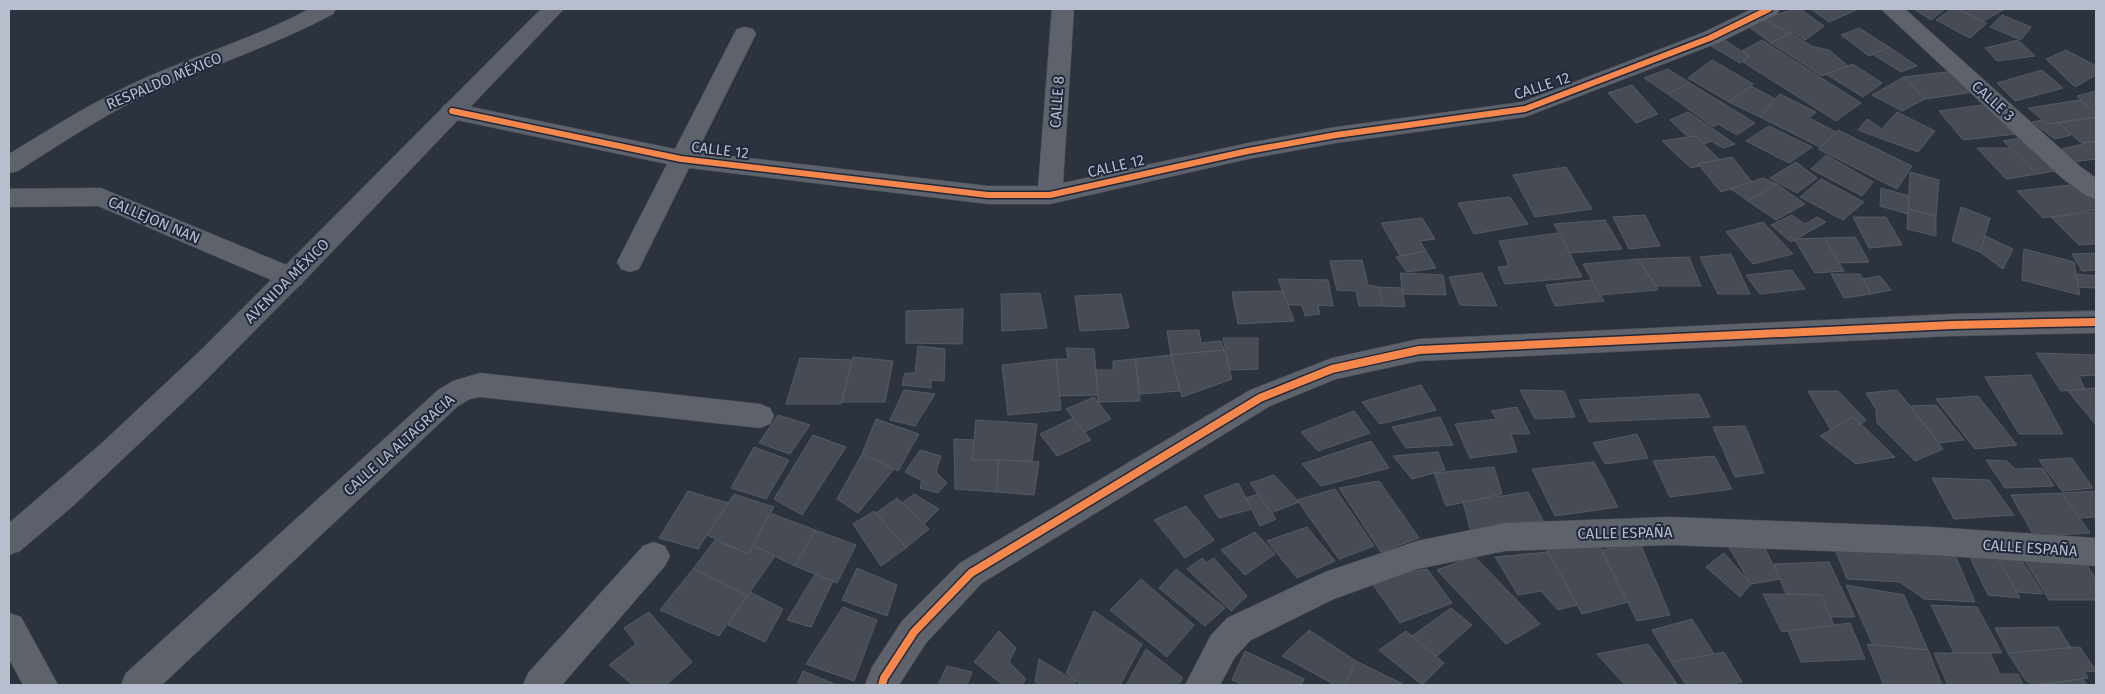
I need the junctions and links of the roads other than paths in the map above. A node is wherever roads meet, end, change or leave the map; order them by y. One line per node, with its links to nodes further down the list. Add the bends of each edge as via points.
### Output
1 (326, 9): 9 (street, RESPALDO MÉXICO, via 276,35 131,93)
2 (553, 9): 7 (street, AVENIDA MÉXICO)
3 (1063, 9): 11 (street, CALLE 8)
4 (1770, 9): 11 (street, CALLE 12, via 1710,38 1525,109 1317,138)
5 (1892, 9): 10 (street, CALLE 3, via 2072,173)
6 (745, 34): 8 (street)
7 (452, 110): 8 (street, CALLE 12); 14 (street, AVENIDA MÉXICO)
8 (681, 160): 11 (street, CALLE 12, via 988,195); 13 (street)
9 (9, 165)
10 (2096, 190)
11 (1050, 195)
12 (9, 198): 14 (street, CALLEJON NAN, via 101,197)
13 (630, 262)
14 (292, 278): 17 (street, AVENIDA MÉXICO, via 117,450 52,508)
15 (2096, 322): 24 (street, via 1942,325 1419,350 1332,369 1260,398 971,573 914,632)
16 (760, 416): 22 (street, CALLE LA ALTAGRACIA, via 480,385 463,389 448,398)
17 (9, 540)
18 (2096, 552): 25 (street, CALLE ESPAÑA, via 1932,541 1670,531 1505,536 1417,555 1325,587 1239,629 1222,646)
19 (654, 556): 23 (street)
20 (9, 628): 21 (street)
21 (41, 685)
22 (138, 685)
23 (540, 685)
24 (882, 685)
25 (1202, 685)

